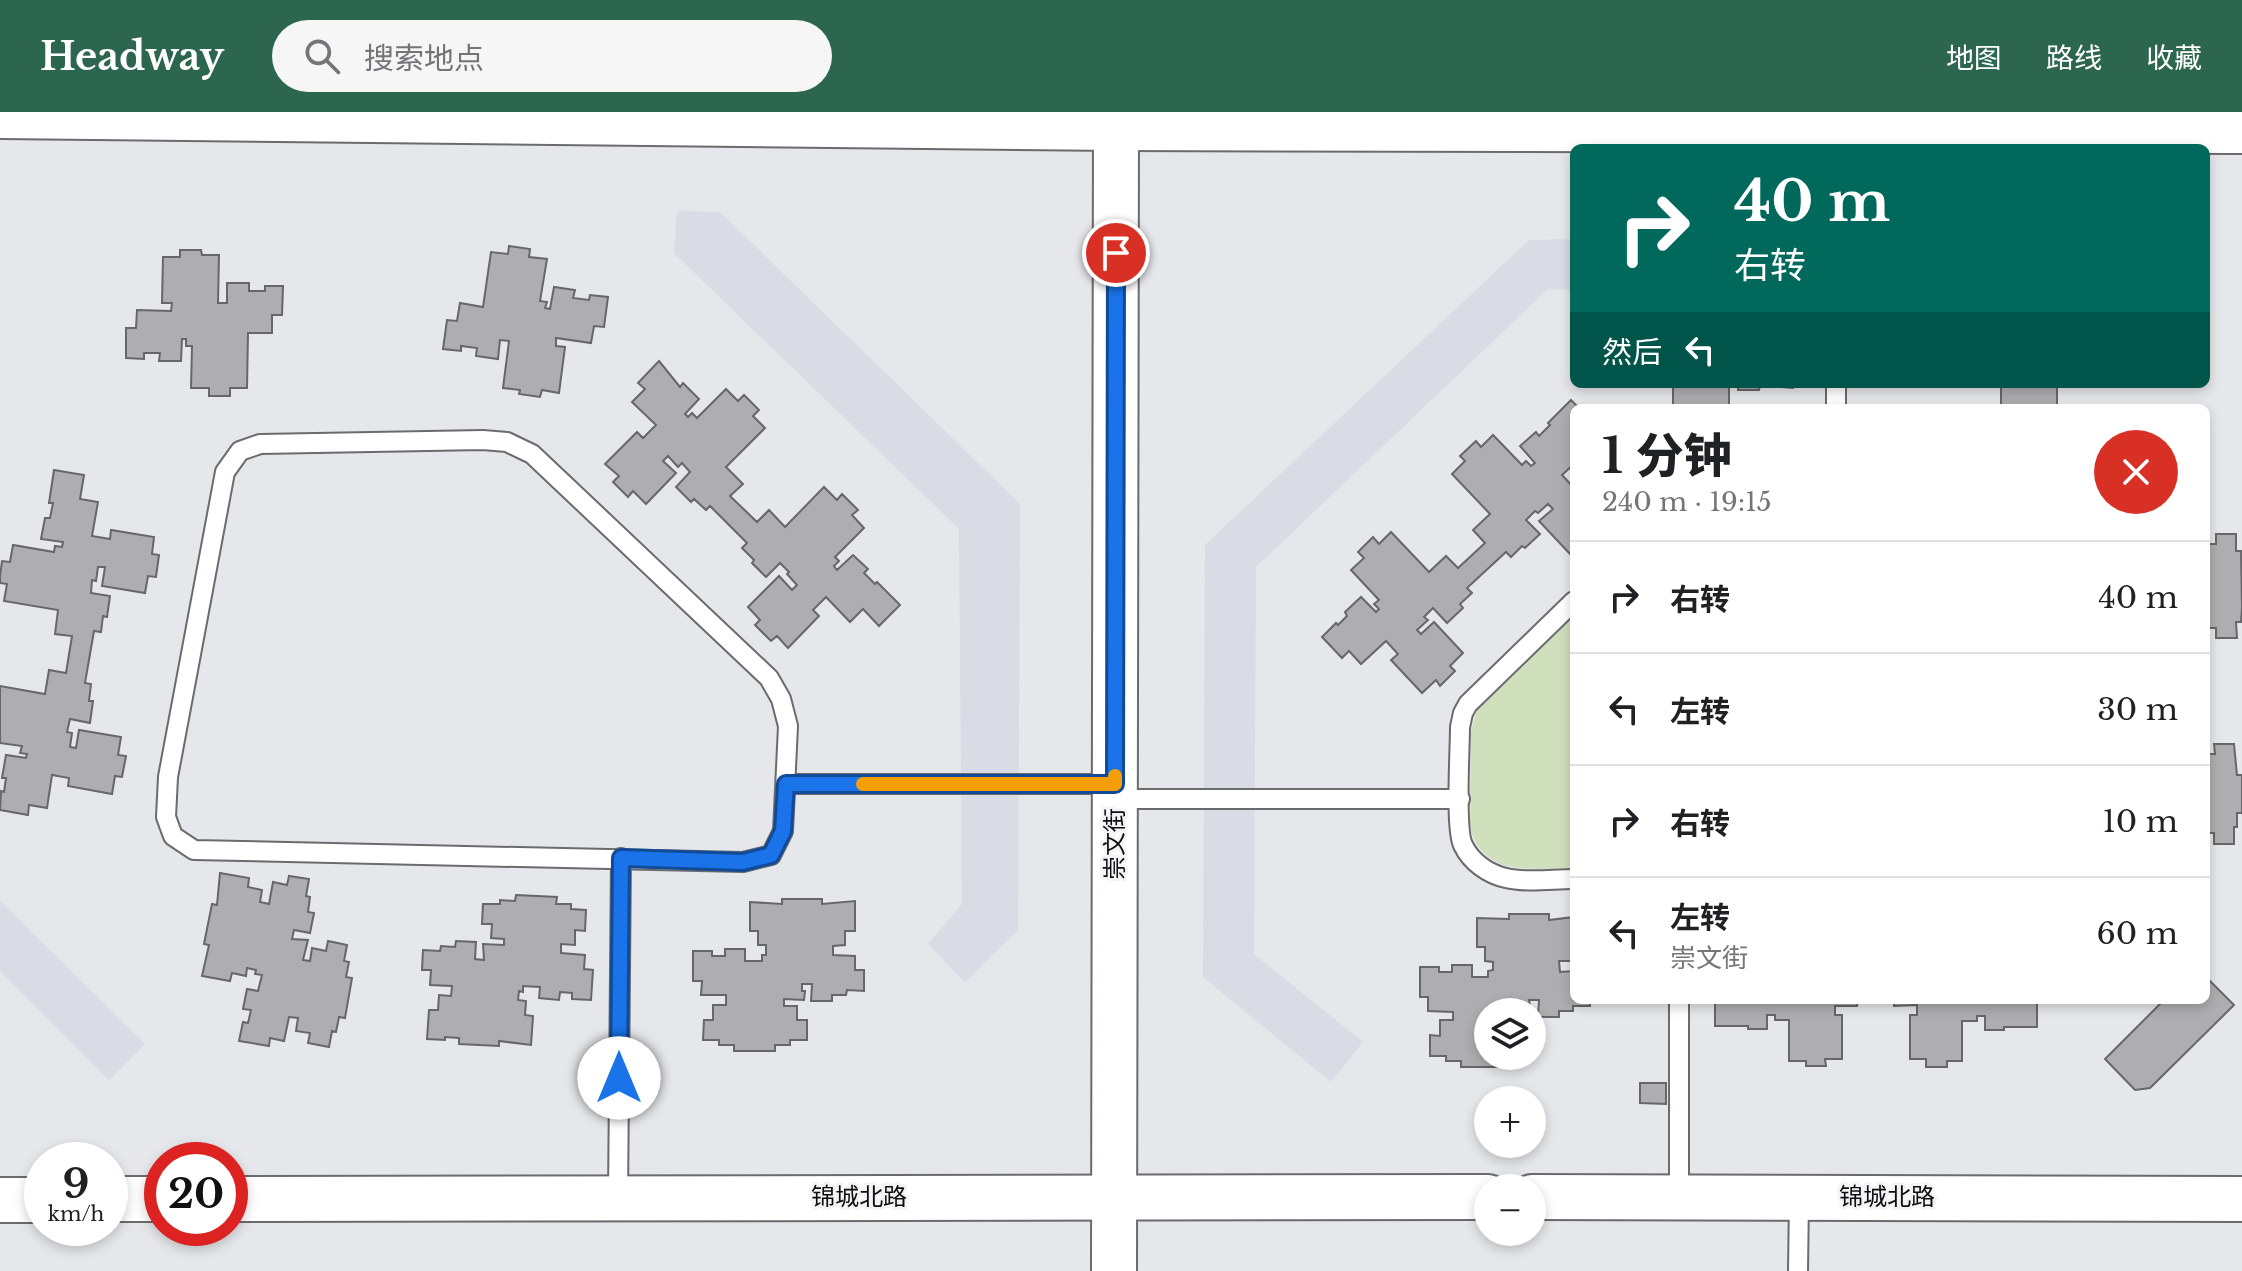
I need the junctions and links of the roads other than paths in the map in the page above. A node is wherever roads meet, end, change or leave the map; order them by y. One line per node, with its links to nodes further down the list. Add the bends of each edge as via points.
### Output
1 (0, 116): 3 (street)
2 (1898, 121): 4 (street); 5 (street)
3 (1116, 128): 5 (street); 8 (street, 崇文街)
4 (2242, 131)
5 (1836, 139)
6 (1570, 605): 9 (lane, via 1468,704 1460,727)
7 (786, 784): 8 (lane); 10 (lane, via 783,831 771,855 743,862); 10 (lane, via 788,726 769,678 532,454 507,442 483,440 260,444 240,451 225,472 168,777 166,817 173,836 194,850)
8 (1115, 791): 9 (lane); 13 (street, 崇文街)
9 (1460, 799): 11 (lane, via 1462,845 1475,863 1507,879)
10 (621, 858): 18 (lane)
11 (1570, 879)
12 (1679, 1004): 16 (lane)
13 (1115, 1196): 14 (street, 锦城北路); 18 (street, 锦城北路); 23 (street, 崇文街)
14 (1474, 1197)
15 (1546, 1197): 16 (street, 锦城北路)
16 (1679, 1197): 17 (street, 锦城北路)
17 (1799, 1197): 20 (street, 锦城北路); 24 (lane)
18 (618, 1198): 19 (street, 锦城北路)
19 (248, 1199)
20 (2242, 1199)
21 (0, 1200): 22 (street)
22 (24, 1200)
23 (1114, 1271)
24 (1798, 1271)

